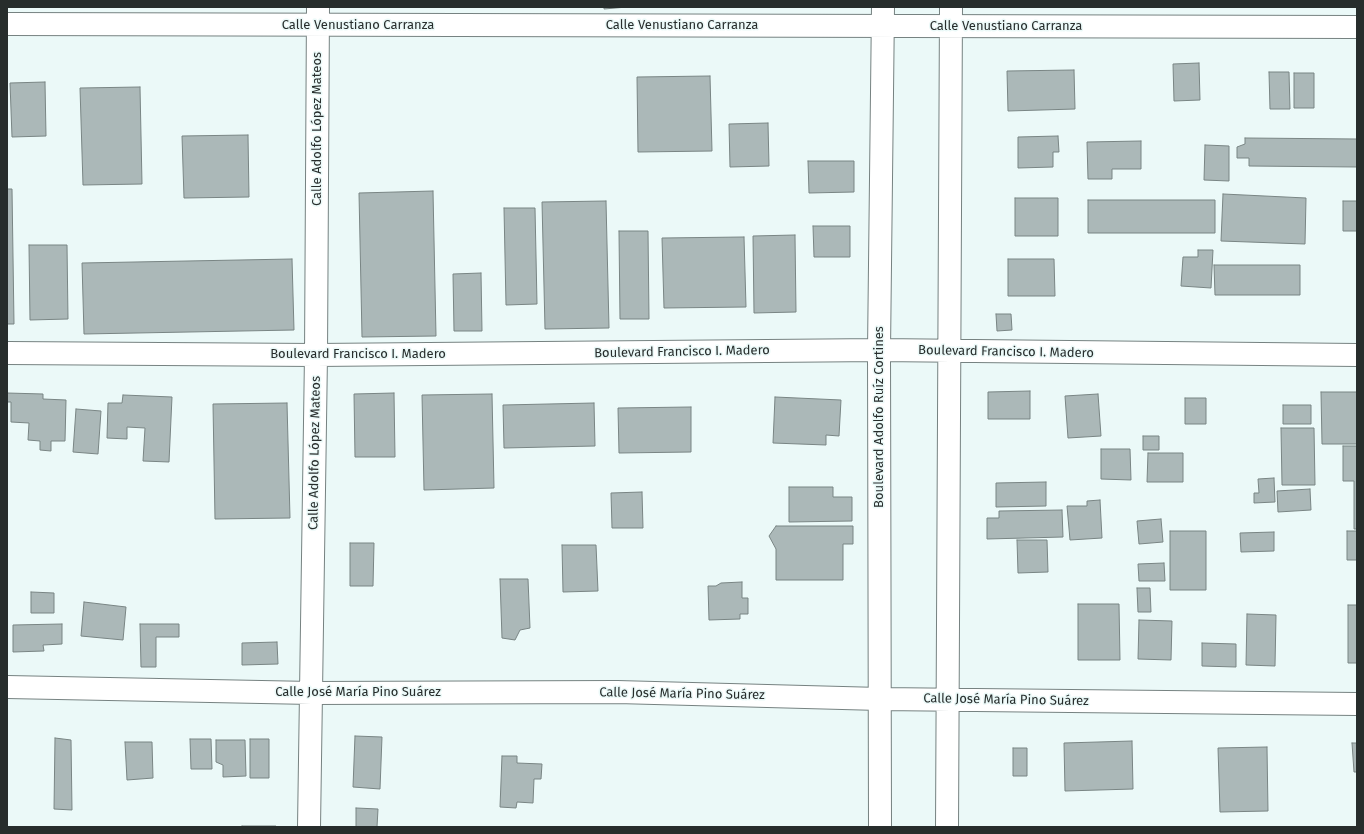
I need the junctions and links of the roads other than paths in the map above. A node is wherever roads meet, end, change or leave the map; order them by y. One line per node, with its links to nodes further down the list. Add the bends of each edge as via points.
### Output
1 (318, 16): 2 (street, Calle Venustiano Carranza); 5 (street, Calle Venustiano Carranza); 10 (street, Calle Adolfo López Mateos)
2 (883, 16): 3 (street, Calle Venustiano Carranza); 7 (street, Boulevard Adolfo Ruíz Cortines)
3 (951, 16): 4 (street, Calle Venustiano Carranza); 8 (street)
4 (1169, 17): 6 (street, Calle Venustiano Carranza)
5 (7, 24)
6 (1357, 27)
7 (879, 350): 8 (street, Boulevard Francisco I. Madero); 10 (street, Boulevard Francisco I. Madero); 15 (street, Boulevard Adolfo Ruíz Cortines)
8 (950, 351): 11 (street, Boulevard Francisco I. Madero); 14 (street)
9 (7, 352): 10 (street, Boulevard Francisco I. Madero)
10 (316, 355): 13 (street, Calle Adolfo López Mateos)
11 (1357, 355)
12 (7, 687): 13 (street, Calle José María Pino Suárez)
13 (312, 693): 15 (street, Calle José María Pino Suárez, via 618,692); 17 (street, Calle Adolfo López Mateos)
14 (948, 698): 15 (street, Calle José María Pino Suárez); 16 (street, Calle José María Pino Suárez); 19 (street)
15 (880, 699): 18 (street, Boulevard Adolfo Ruíz Cortines)
16 (1357, 704)
17 (308, 827)
18 (880, 827)
19 (947, 827)

